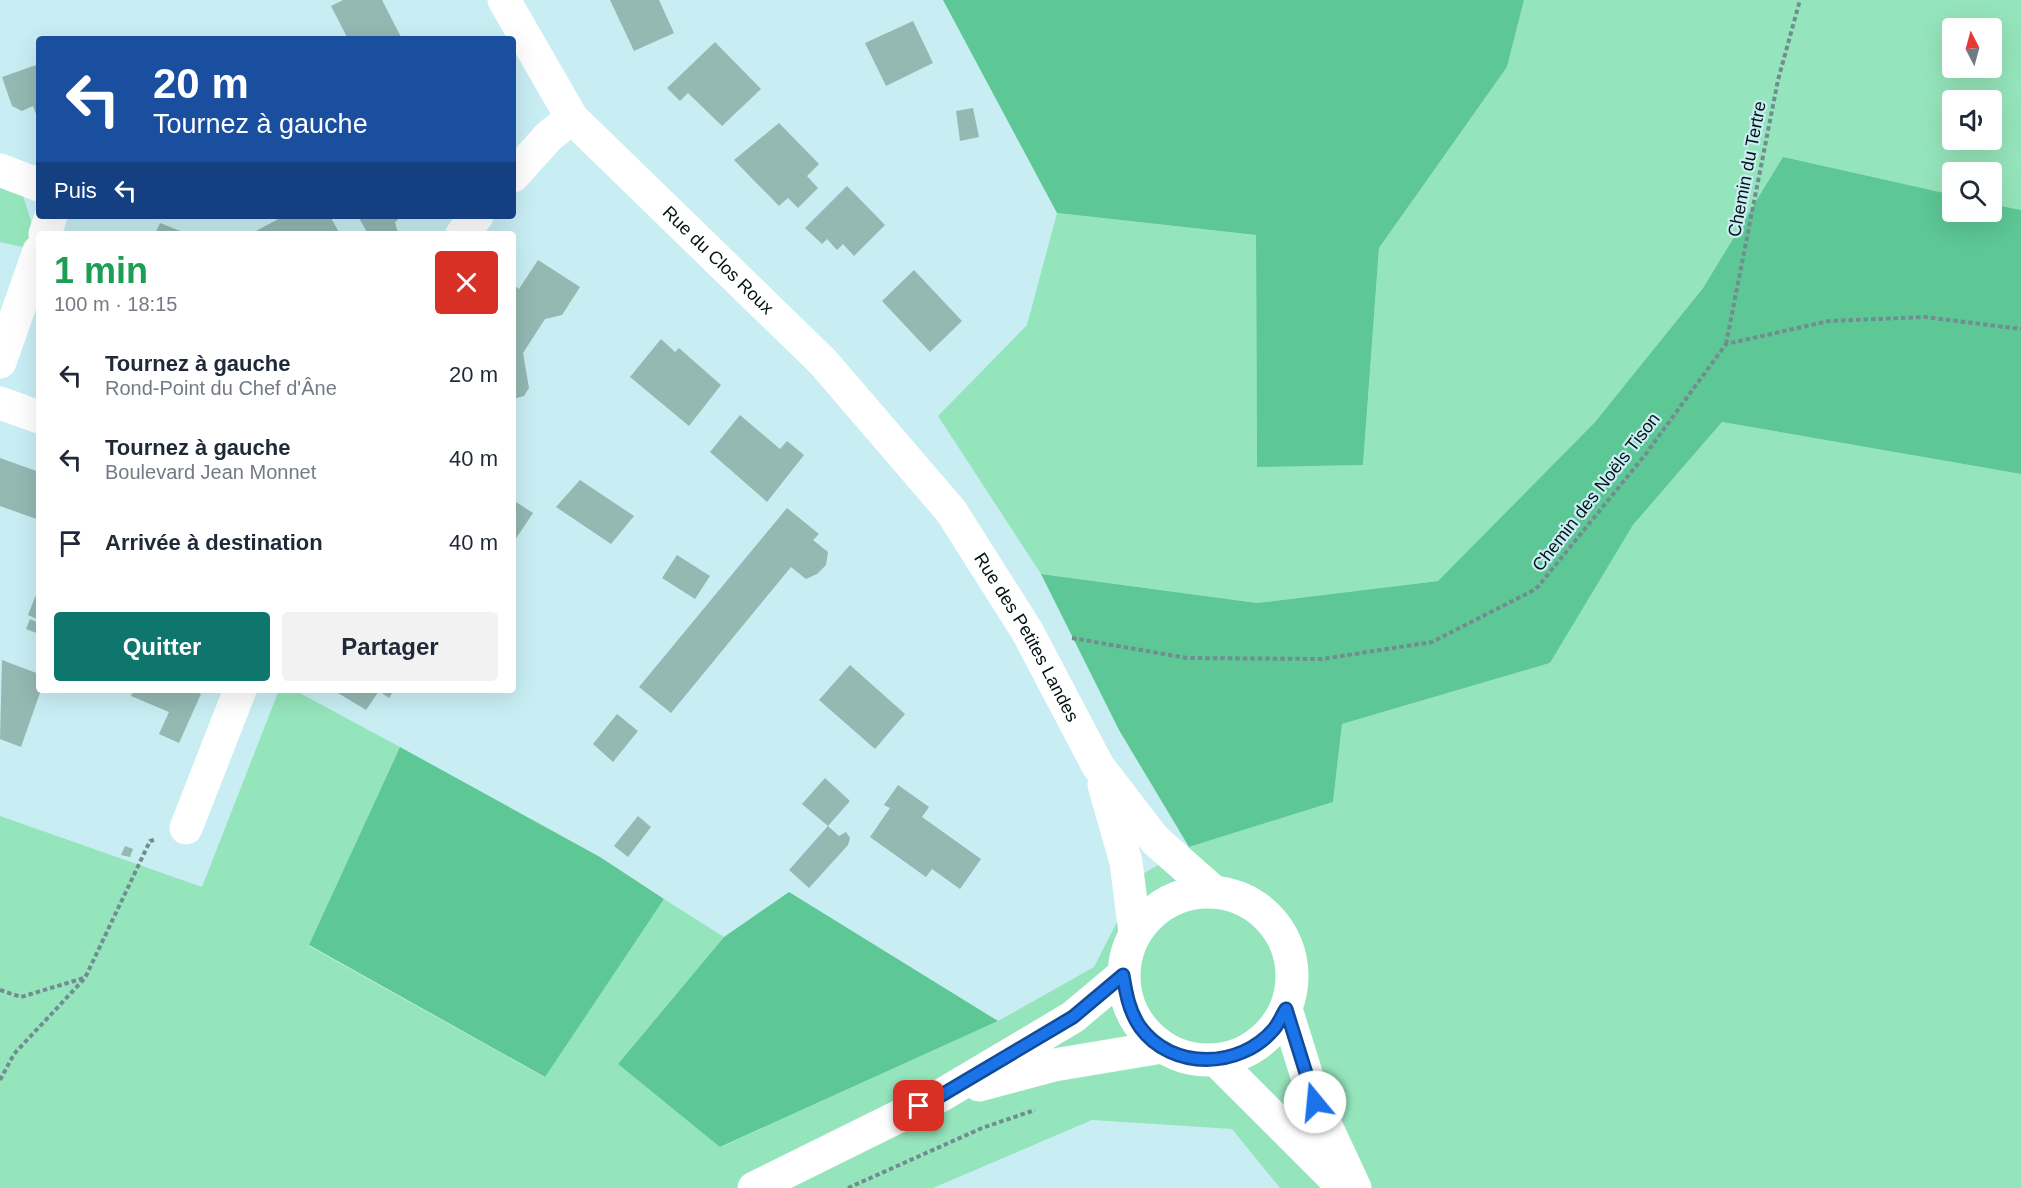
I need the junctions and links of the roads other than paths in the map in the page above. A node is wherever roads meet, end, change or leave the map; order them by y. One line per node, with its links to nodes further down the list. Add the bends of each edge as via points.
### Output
1 (504, 0): 2 (main road, Rue du Clos Roux)
2 (572, 118): 4 (main road, via 549,136); 12 (main road, Rue du Clos Roux, via 823,362)
3 (0, 170): 5 (main road)
4 (516, 173)
5 (36, 184)
6 (474, 219): 7 (main road)
7 (464, 231)
8 (36, 260): 9 (main road)
9 (0, 362)
10 (0, 403): 11 (main road)
11 (36, 416)
12 (951, 511): 14 (main road, Rue des Petites Landes, via 1027,631)
13 (239, 693): 15 (main road)
14 (1098, 766): 16 (main road, Rue des Petites Landes, via 1155,840); 17 (main road, Rue des Petites Landes, via 1126,862)
15 (186, 828)
16 (1214, 892): 17 (main road, via 1169,901); 19 (main road, via 1251,904 1280,932 1292,970)
17 (1135, 933): 18 (main road, via 1126,953)
18 (1123, 975): 20 (main road, via 1128,1003 1141,1028); 22 (main road, via 1073,1017)
19 (1286, 1009): 21 (main road, via 1275,1029 1258,1044 1238,1055); 25 (main road, via 1315,1102)
20 (1162, 1047): 21 (main road, via 1185,1058); 22 (main road, via 1054,1065)
21 (1216, 1060): 24 (main road)
22 (940, 1096): 23 (main road)
23 (754, 1188)
24 (1344, 1188)
25 (1355, 1188)

